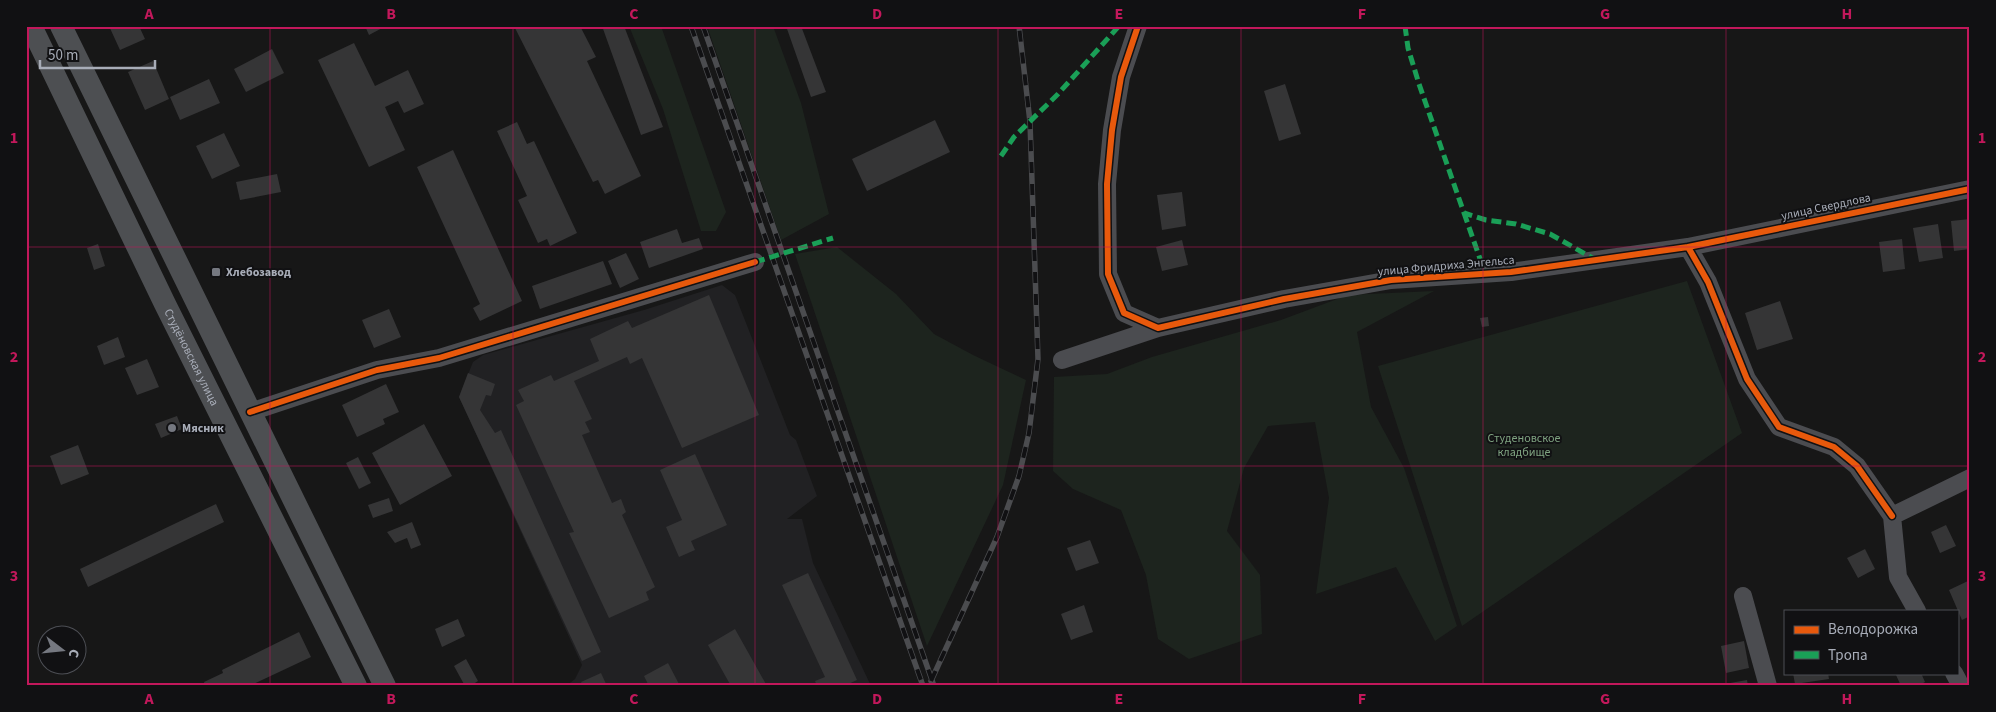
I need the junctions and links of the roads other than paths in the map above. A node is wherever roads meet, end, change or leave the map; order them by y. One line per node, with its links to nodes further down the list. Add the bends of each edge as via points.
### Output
1 (31, 26): 15 (main road, Студёновская улица, via 165,304)
2 (60, 26): 9 (main road)
3 (1138, 26): 7 (street, via 1121,77 1112,130 1107,184 1108,274 1124,312)
4 (1970, 190): 5 (street, улица Свердлова)
5 (1688, 248): 7 (street, улица Фридриха Энгельса, via 1511,272 1391,280 1284,299); 11 (street, via 1708,282 1747,379 1779,427 1834,447 1857,466)
6 (755, 262): 9 (street, via 439,358 377,370)
7 (1158, 328): 8 (street, улица Фридриха Энгельса)
8 (1062, 360)
9 (250, 412): 16 (main road)
10 (1970, 478): 11 (street)
11 (1892, 516): 13 (street, via 1898,577)
12 (1743, 596): 17 (street)
13 (1917, 610)
14 (1955, 674): 18 (street)
15 (356, 686)
16 (385, 686)
17 (1768, 686)
18 (1961, 686)

